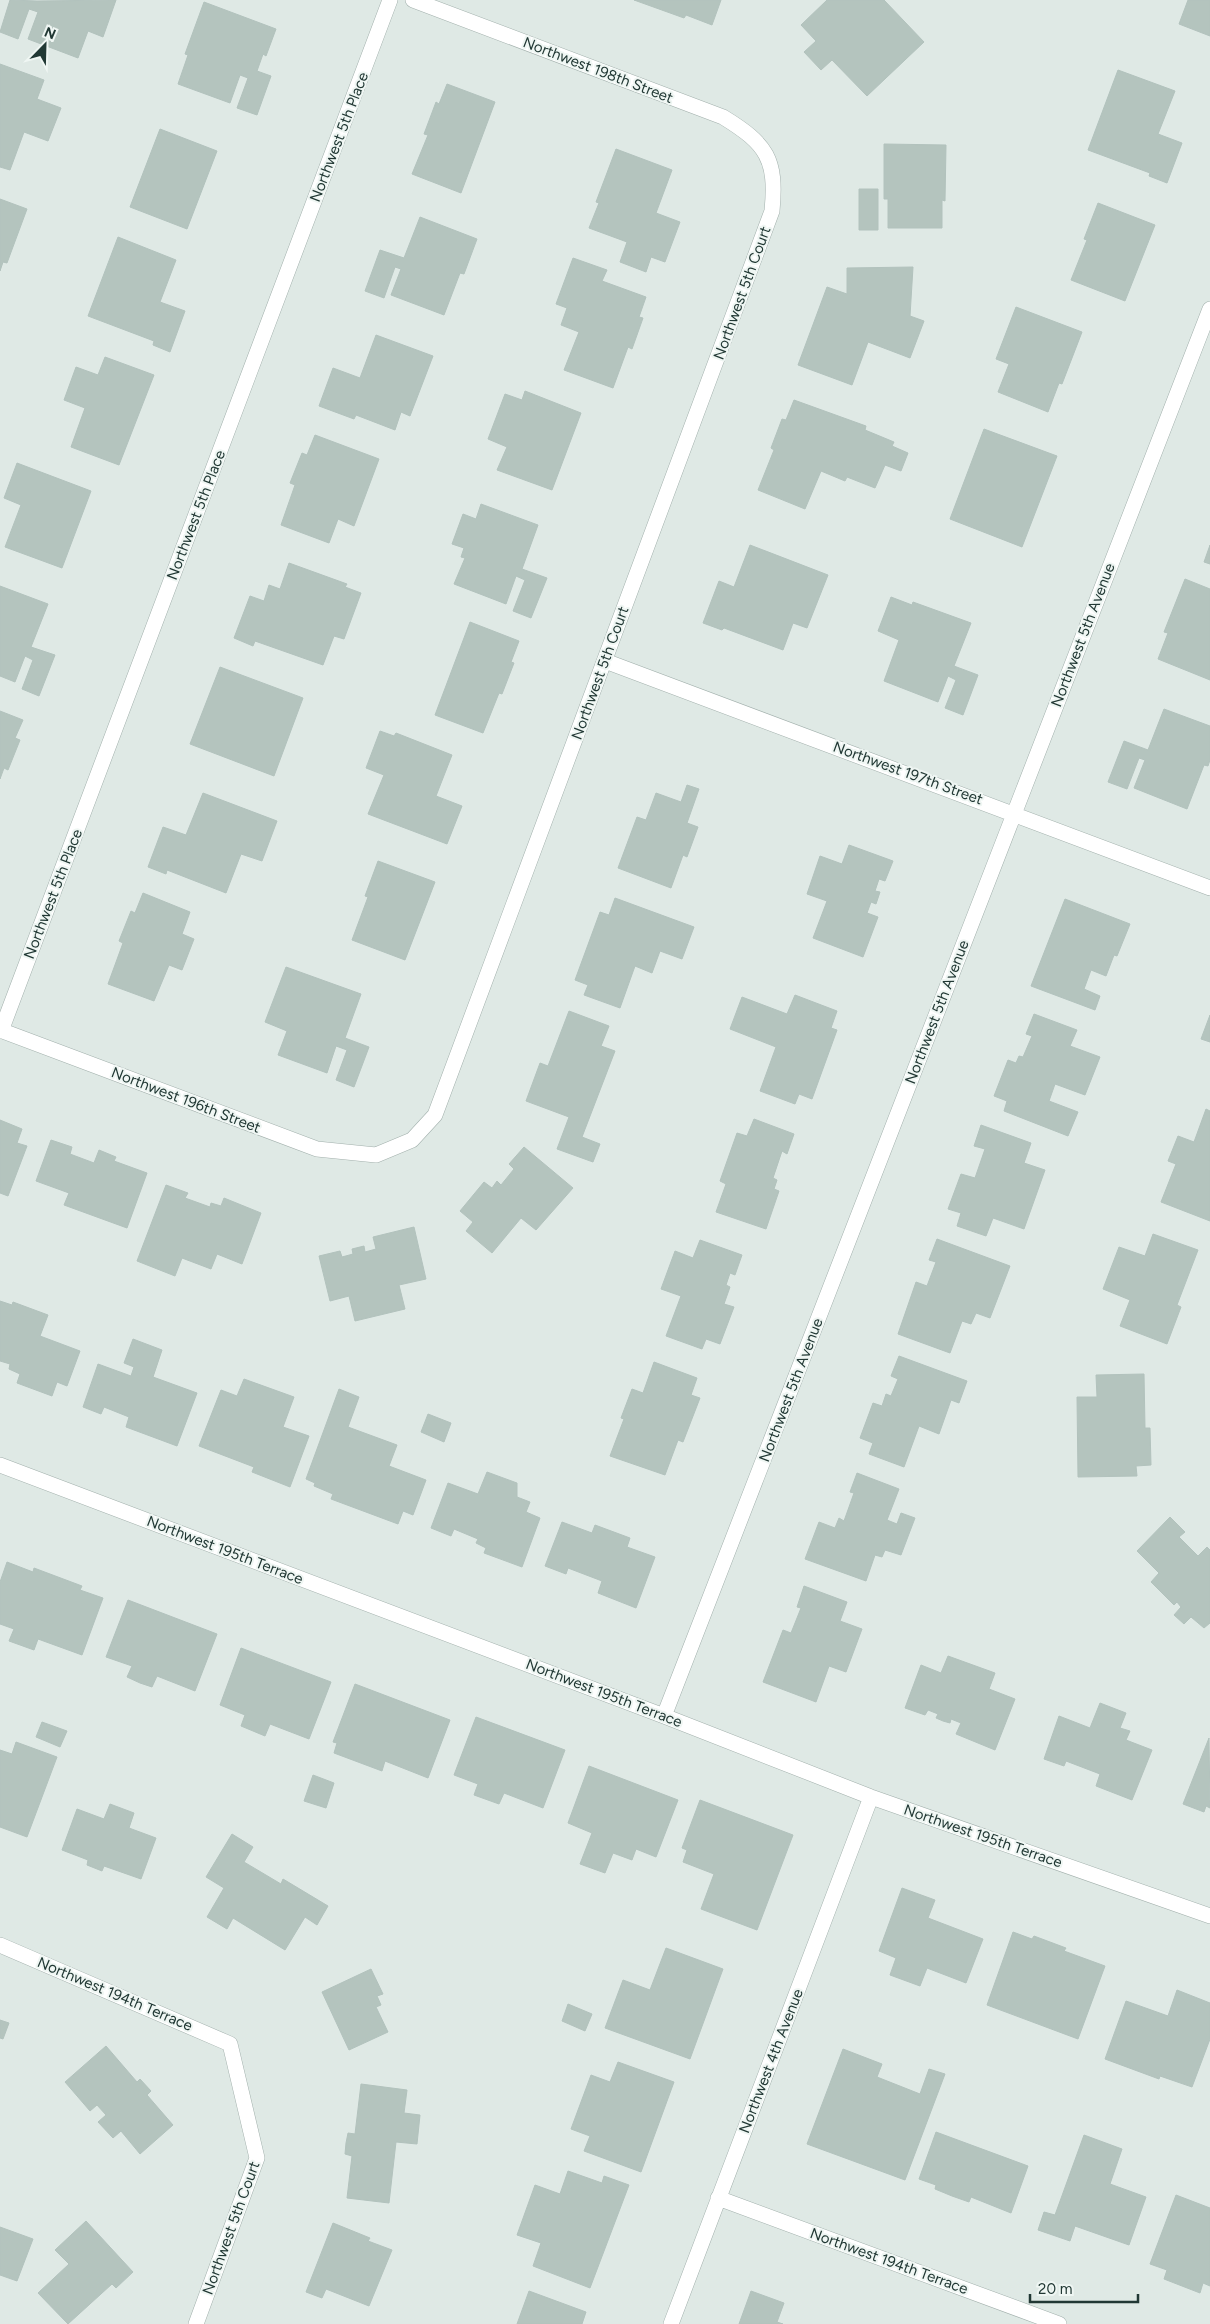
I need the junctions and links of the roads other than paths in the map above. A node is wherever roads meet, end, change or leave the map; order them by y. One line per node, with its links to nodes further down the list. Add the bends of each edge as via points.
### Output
1 (390, 0): 8 (street, Northwest 5th Place)
2 (413, 0): 3 (street, Northwest 198th Street, via 723,116 751,134)
3 (770, 159): 5 (street, Northwest 5th Court, via 775,187 772,212)
4 (1210, 309): 6 (street, Northwest 5th Avenue)
5 (605, 661): 6 (street, Northwest 197th Street); 9 (street, Northwest 5th Court, via 435,1115 412,1140)
6 (1014, 813): 7 (street, Northwest 197th Street); 11 (street, Northwest 5th Avenue)
7 (1210, 888)
8 (0, 1031): 9 (street, Northwest 196th Street, via 317,1149)
9 (376, 1155)
10 (0, 1465): 11 (street, Northwest 195th Terrace)
11 (664, 1716): 12 (street, Northwest 195th Terrace)
12 (871, 1797): 13 (street, Northwest 195th Terrace); 16 (street, Northwest 4th Avenue)
13 (1210, 1916)
14 (0, 1945): 15 (street, Northwest 194th Terrace)
15 (230, 2044): 17 (street, Northwest 5th Court, via 258,2158)
16 (718, 2198): 18 (street, Northwest 4th Avenue); 19 (street, Northwest 194th Terrace)
17 (196, 2324)
18 (670, 2324)
19 (1059, 2324)

